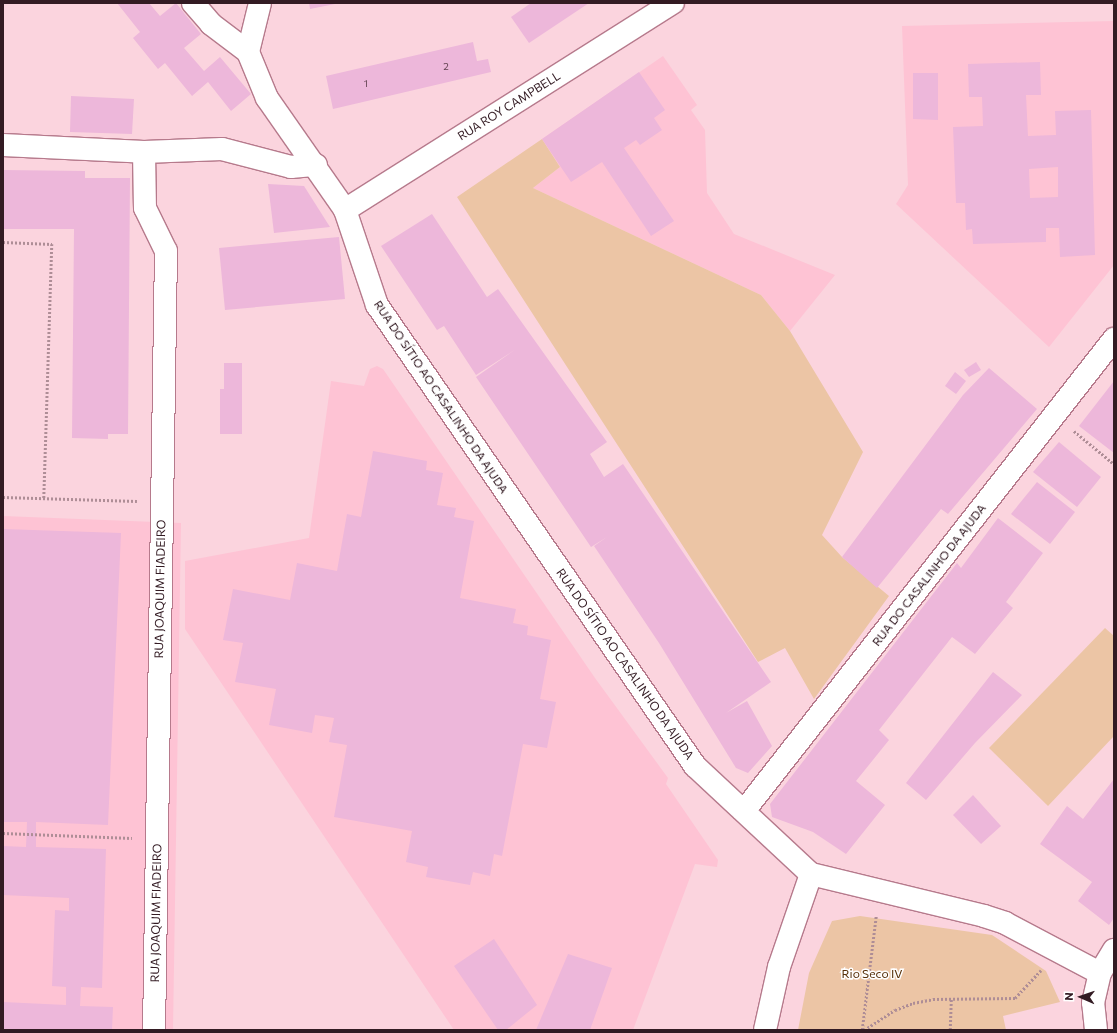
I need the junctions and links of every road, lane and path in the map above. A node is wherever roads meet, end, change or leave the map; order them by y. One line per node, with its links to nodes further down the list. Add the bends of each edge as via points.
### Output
1 (193, 3): 4 (street, via 211,24)
2 (260, 3): 4 (street)
3 (673, 3): 8 (street, RUA ROY CAMPBELL)
4 (248, 52): 7 (street, RUA DO SÍTIO AO CASALINHO DA AJUDA, via 267,98)
5 (3, 145): 6 (street)
6 (144, 152): 7 (street, via 222,149 291,167); 15 (street, RUA JOAQUIM FIADEIRO, via 146,208 166,251)
7 (316, 165): 8 (street, RUA DO SÍTIO AO CASALINHO DA AJUDA)
8 (345, 210): 16 (street, RUA DO SÍTIO AO CASALINHO DA AJUDA, via 377,305 695,766)
9 (3, 242): 14 (path, via 52,244)
10 (1114, 339): 11 (street, RUA DO CASALINHO DA AJUDA)
11 (1055, 415): 12 (path); 16 (street, RUA DO CASALINHO DA AJUDA)
12 (1114, 464)
13 (3, 497): 14 (path)
14 (44, 498): 15 (path)
15 (162, 501): 18 (street, RUA JOAQUIM FIADEIRO)
16 (744, 811): 19 (street, RUA DO SÍTIO AO CASALINHO DA AJUDA)
17 (3, 834): 18 (path)
18 (157, 840): 25 (street, RUA JOAQUIM FIADEIRO)
19 (812, 874): 20 (street, RUA DO SÍTIO AO CASALINHO DA AJUDA); 26 (street, via 779,967)
20 (878, 890): 22 (street, RUA DO SÍTIO AO CASALINHO DA AJUDA, via 1005,923); 27 (path)
21 (1114, 950): 23 (street)
22 (1058, 953): 23 (street, RUA DO SÍTIO AO CASALINHO DA AJUDA); 24 (path, via 1015,998)
23 (1107, 972): 29 (street, via 1093,1003)
24 (951, 998): 27 (path, via 913,1003 895,1010); 28 (path)
25 (154, 1030)
26 (765, 1030)
27 (863, 1030)
28 (950, 1030)
29 (1096, 1030)

